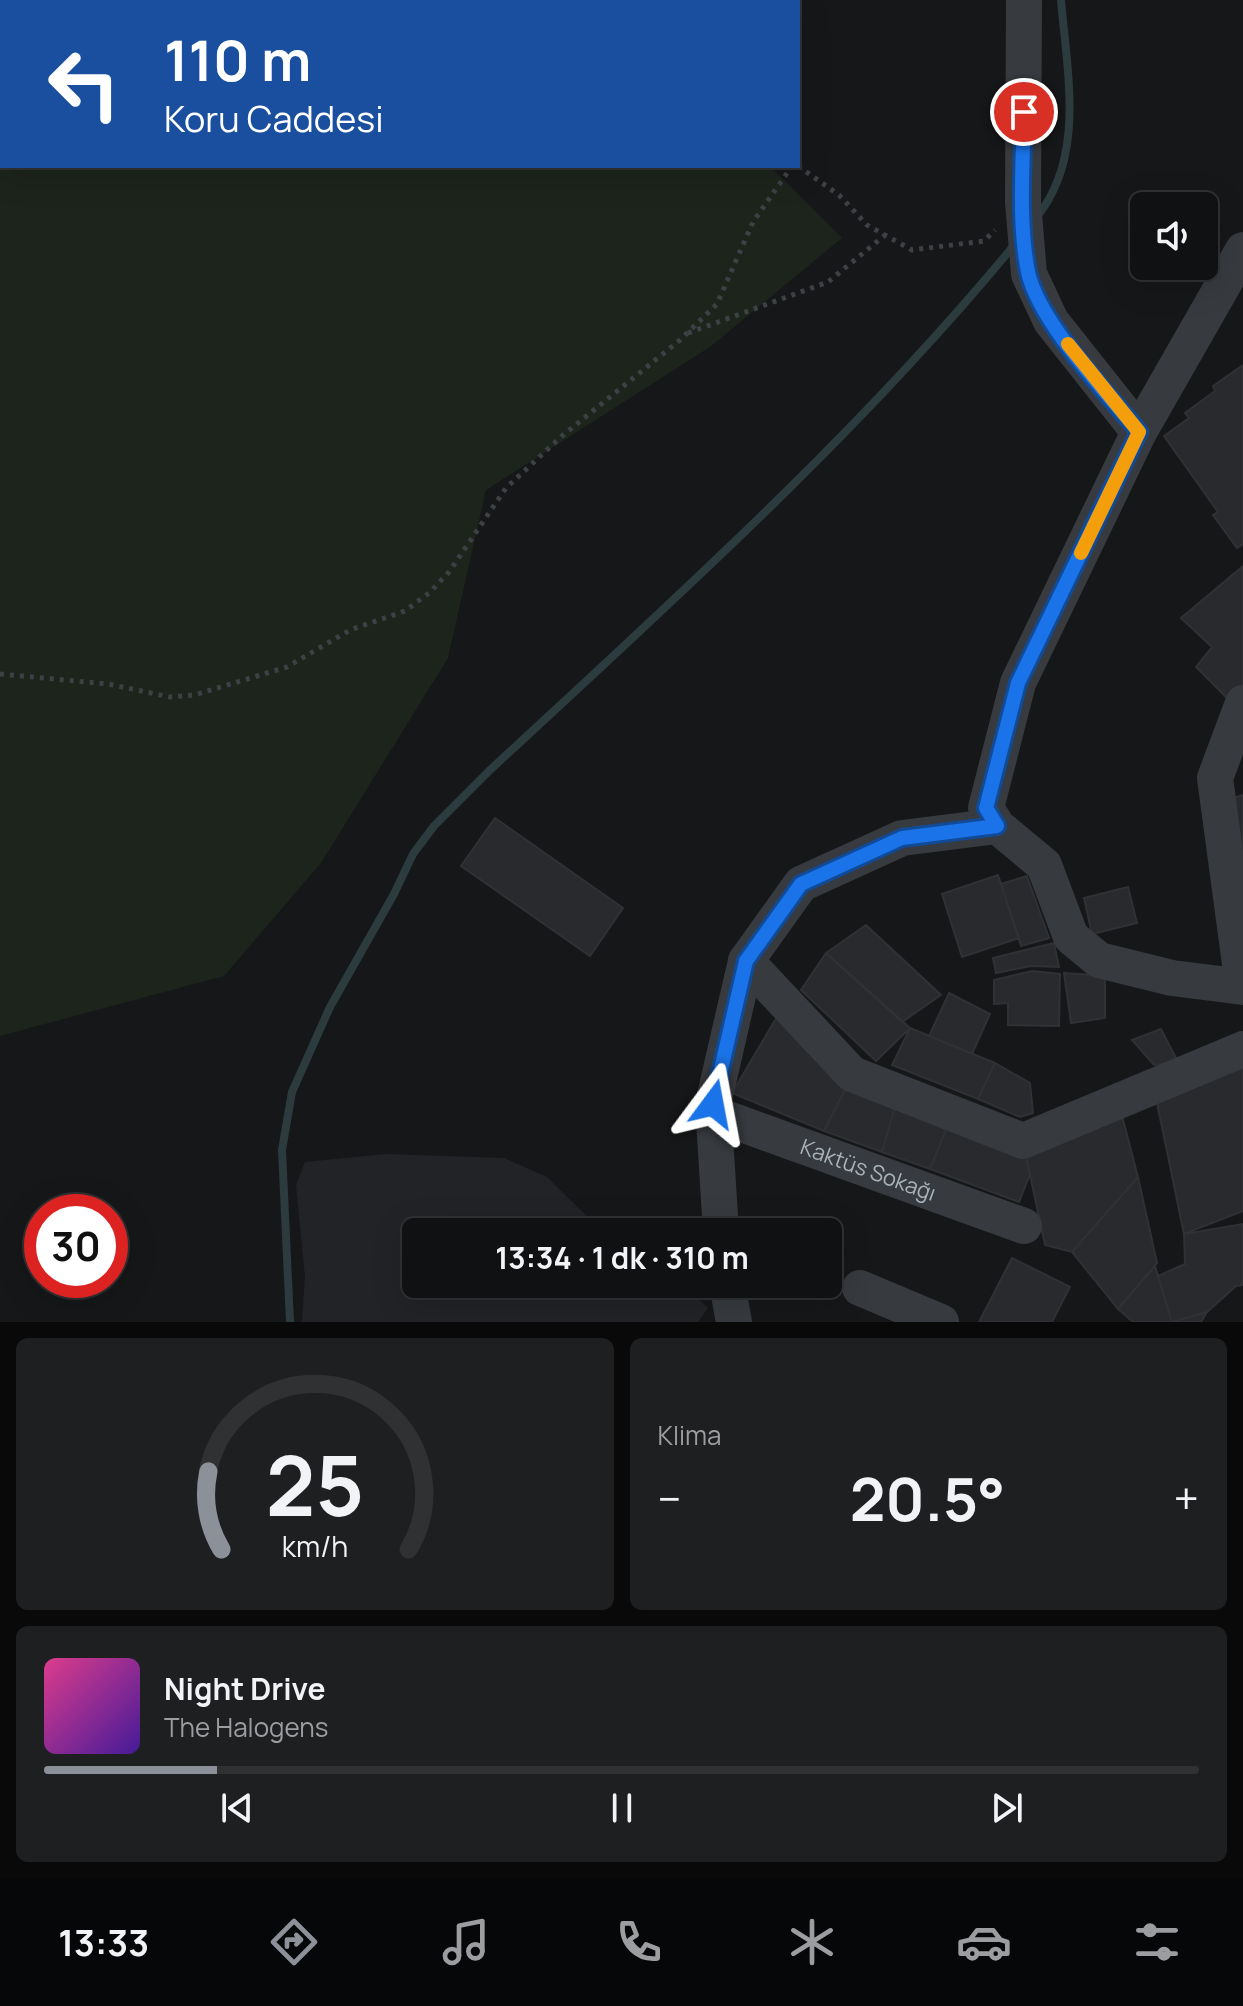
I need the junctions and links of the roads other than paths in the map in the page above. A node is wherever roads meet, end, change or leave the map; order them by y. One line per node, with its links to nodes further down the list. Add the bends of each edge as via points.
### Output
1 (1024, 0): 3 (street, via 1023,202 1029,274 1051,321)
2 (1243, 250): 3 (street)
3 (1139, 432): 6 (street, via 1018,683 986,808)
4 (1243, 703): 5 (street)
5 (1235, 750): 8 (street, via 1215,778)
6 (997, 826): 7 (street, via 902,838 801,884); 8 (street, via 1044,865 1071,937 1099,960 1172,978)
7 (746, 961): 9 (street, via 852,1074 1023,1141); 10 (street)
8 (1243, 986)
9 (1243, 1049)
10 (714, 1114): 11 (street); 12 (street, Kaktüs Sokağı)
11 (720, 1218)
12 (1024, 1226)
13 (860, 1288): 16 (street)
14 (730, 1298): 15 (street)
15 (734, 1322)
16 (941, 1322)

